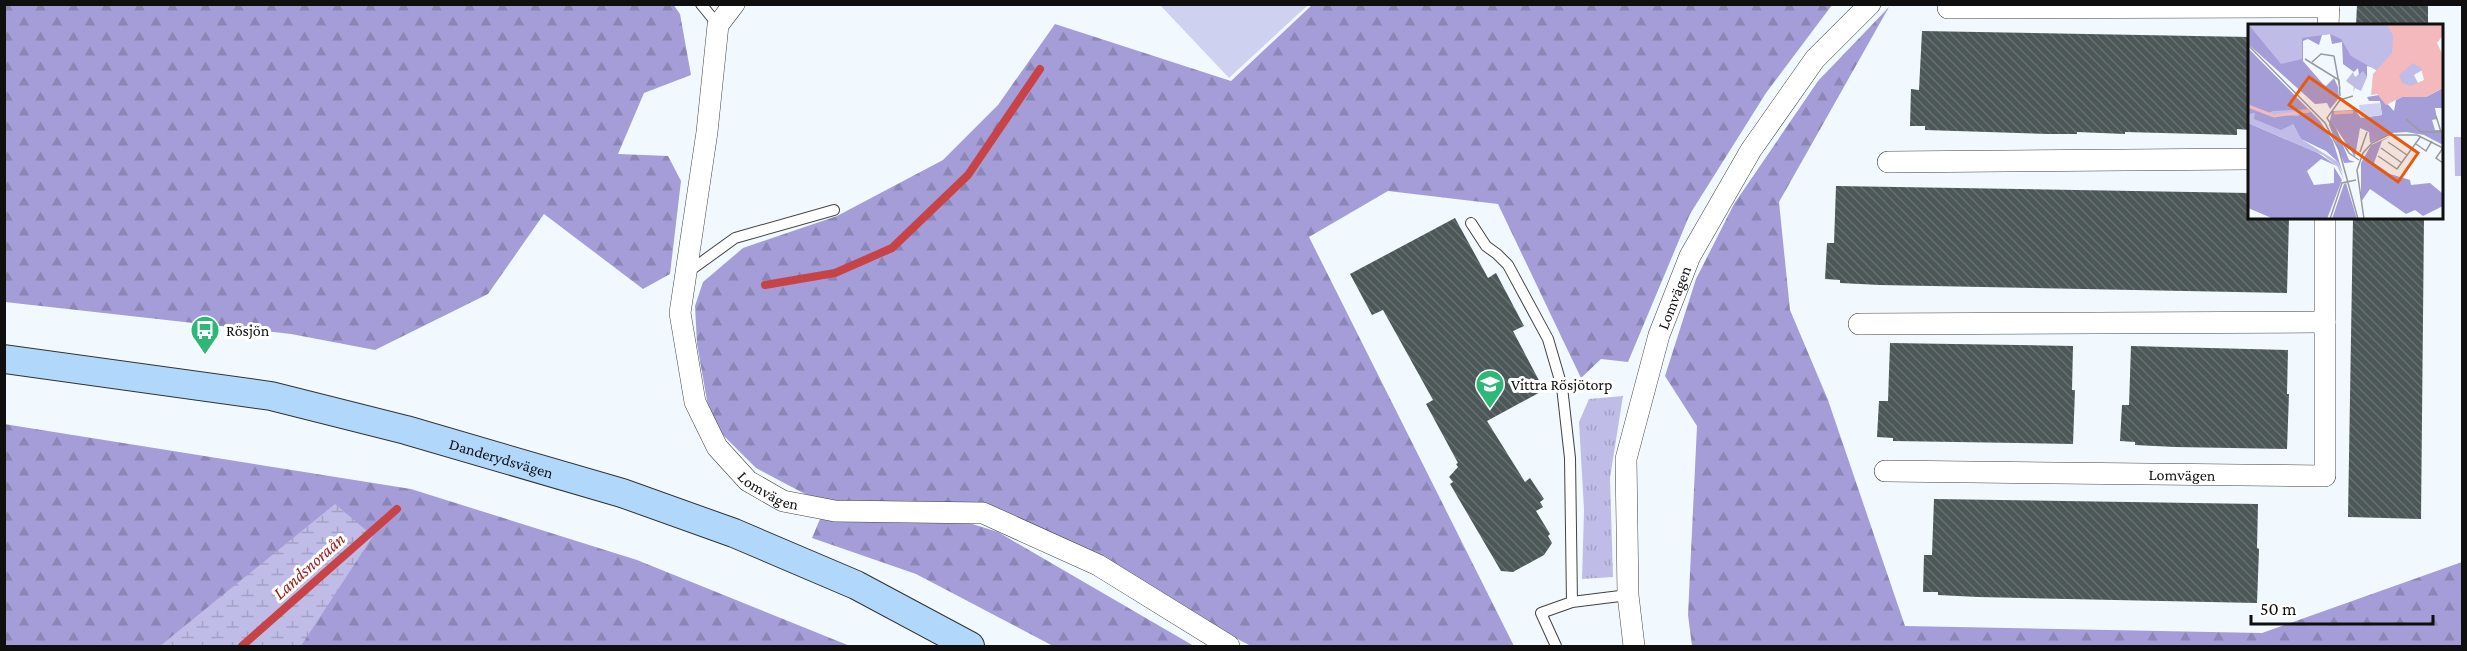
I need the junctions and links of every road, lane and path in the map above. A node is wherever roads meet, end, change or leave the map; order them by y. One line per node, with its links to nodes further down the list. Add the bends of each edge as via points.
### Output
1 (701, 4): 6 (lane)
2 (734, 4): 6 (street)
3 (1870, 4): 17 (street, Lomvägen, via 1815,59 1751,150 1690,256 1659,335 1626,459)
4 (1948, 8): 5 (street)
5 (2329, 12)
6 (718, 25): 12 (street, Lomvägen, via 711,109)
7 (2248, 159): 8 (street)
8 (1888, 162)
9 (834, 210): 12 (lane, via 735,238)
10 (2325, 219): 13 (street, Lomvägen)
11 (1471, 223): 18 (lane, via 1486,246 1508,265 1548,339 1562,387 1570,458)
12 (686, 273): 20 (street, Lomvägen, via 680,313 695,402 717,447 748,481 783,501 835,511 982,513 1098,566)
13 (2325, 322): 14 (street); 16 (street, Lomvägen, via 2325,476)
14 (1859, 324)
15 (4, 359): 19 (main road, Danderydsvägen, via 271,396 622,492 734,533 856,585)
16 (1885, 471)
17 (1628, 595): 18 (lane); 22 (street, Lomvägen)
18 (1572, 602): 21 (lane, via 1541,613)
19 (970, 646)
20 (1229, 646)
21 (1556, 646)
22 (1634, 646)

